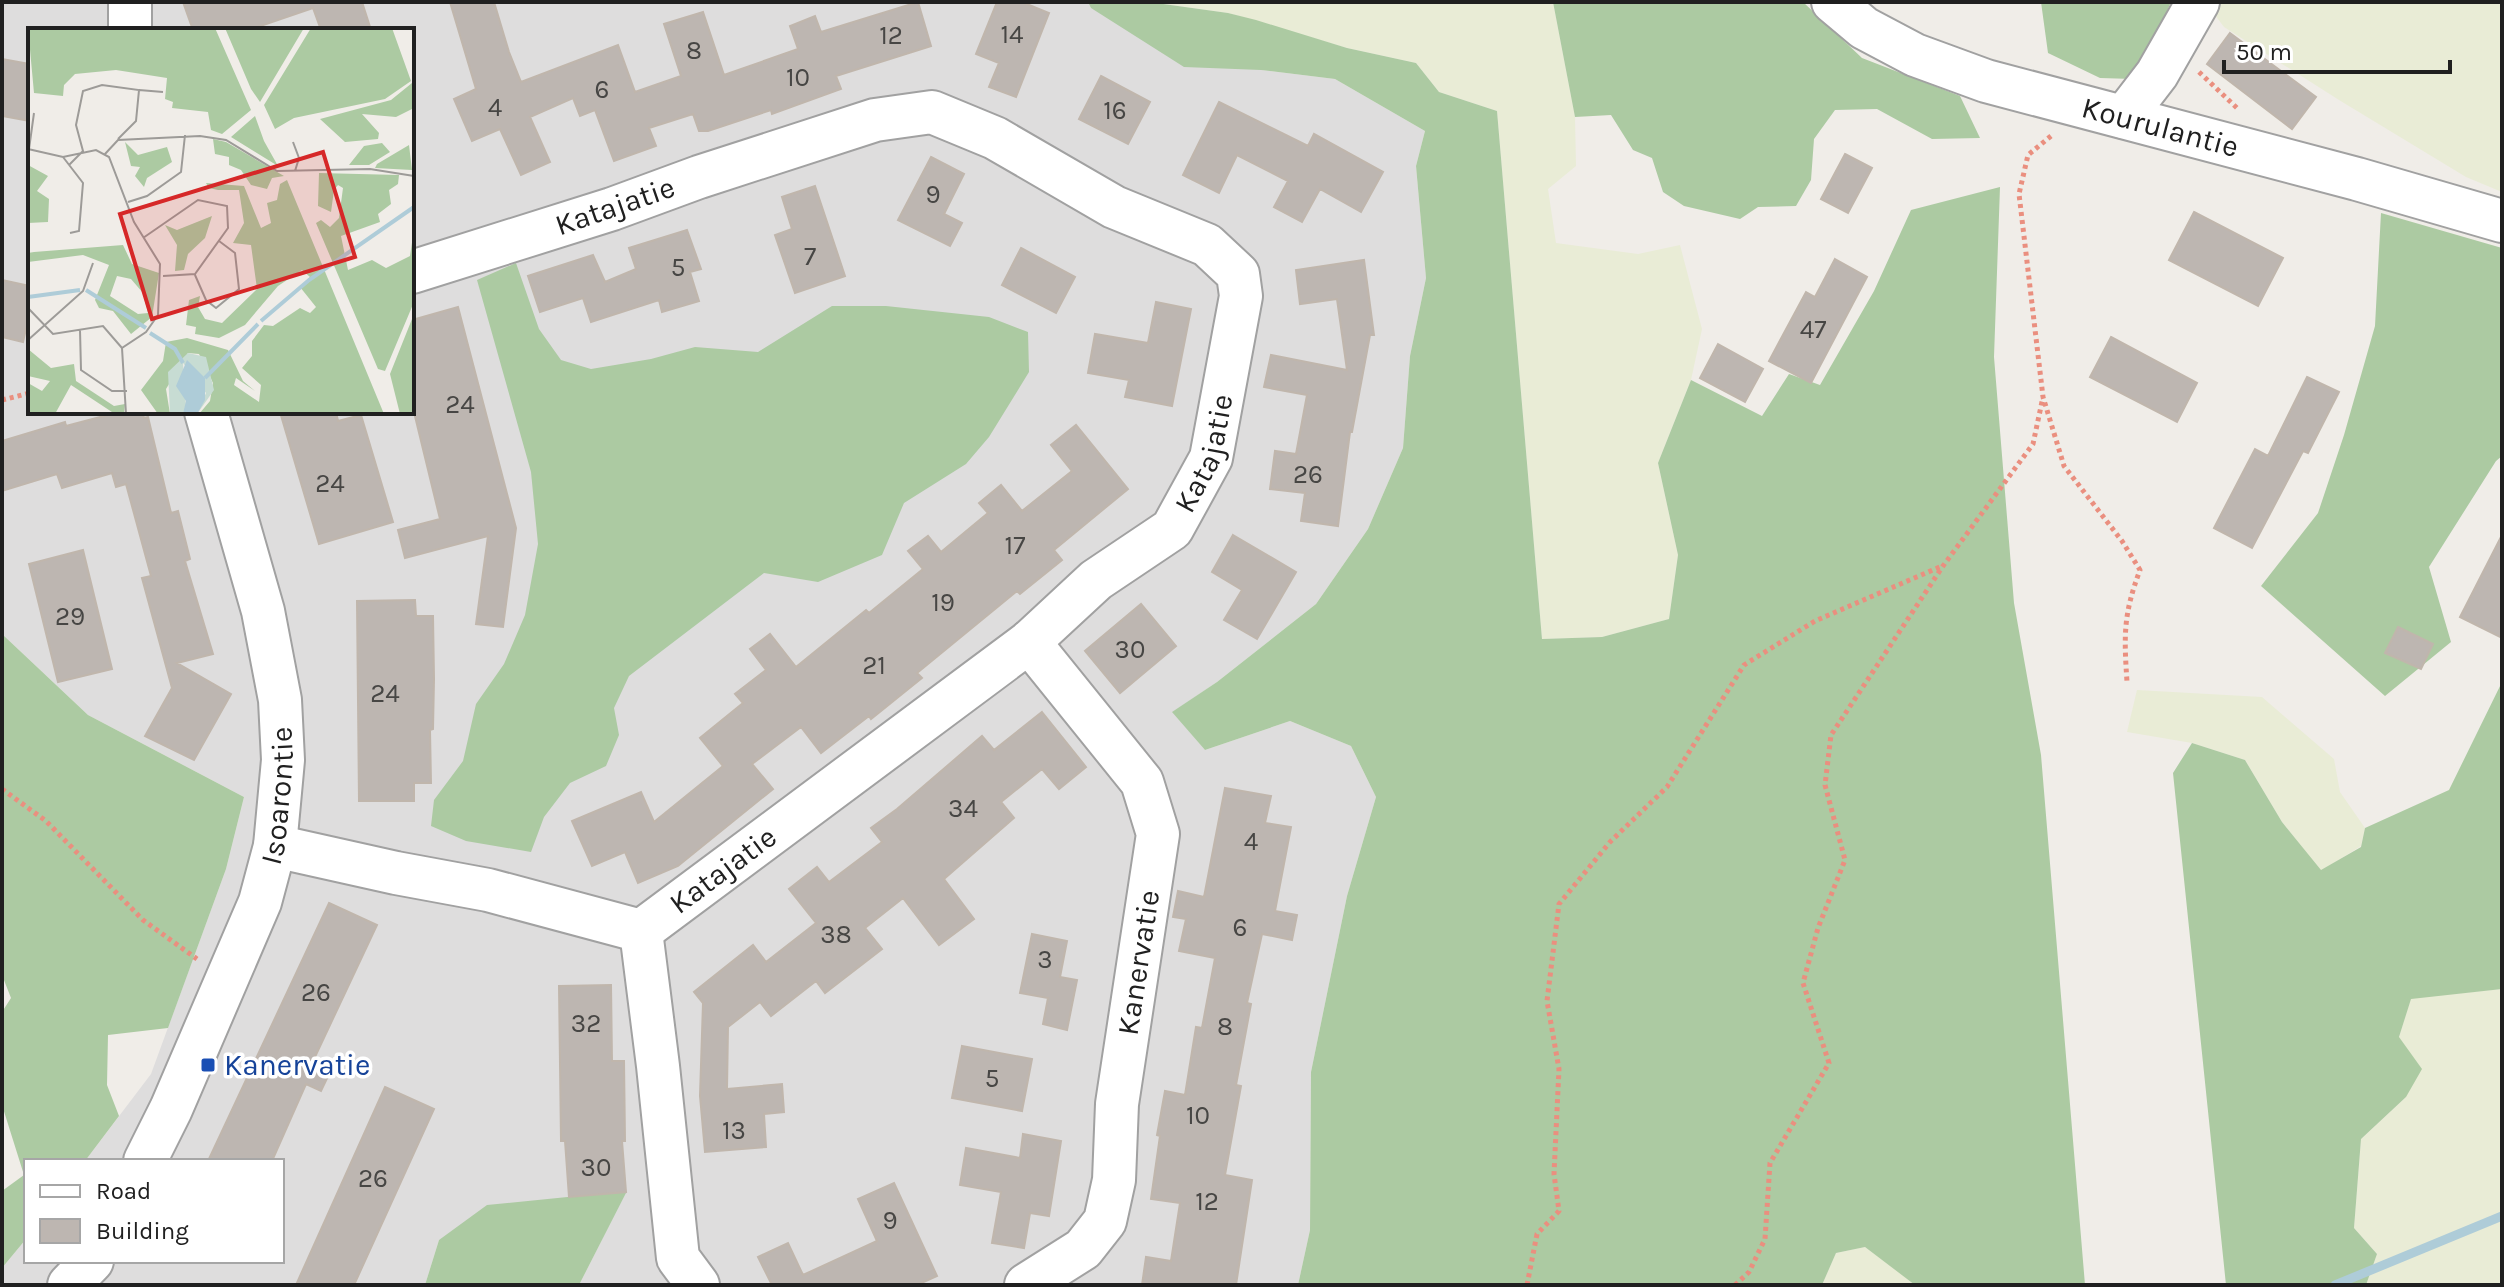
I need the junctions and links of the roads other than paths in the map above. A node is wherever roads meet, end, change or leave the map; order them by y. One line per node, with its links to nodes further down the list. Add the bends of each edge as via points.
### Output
1 (130, 2): 4 (street)
2 (1833, 2): 5 (street, Kourulantie, via 1864,28 1915,55 1986,81)
3 (2198, 2): 5 (street, via 2157,74)
4 (130, 28)
5 (2124, 117): 6 (street, Kourulantie)
6 (2502, 221)
7 (414, 271): 9 (street, Katajatie, via 875,120 932,112 995,138 1114,207 1207,245 1238,274 1241,296 1211,458 1172,529 1096,580)
8 (207, 414): 10 (street, Isoarontie, via 258,589 280,700 283,760)
9 (1029, 642): 11 (street, Katajatie); 16 (street, Kanervatie, via 1142,782 1158,834 1105,1221 1083,1249)
10 (275, 846): 11 (street, Katajatie, via 488,890); 12 (street, Isoarontie, via 260,902)
11 (641, 931): 15 (street, via 678,1258)
12 (146, 1159)
13 (90, 1263): 14 (street)
14 (69, 1285)
15 (698, 1285)
16 (1026, 1285)

